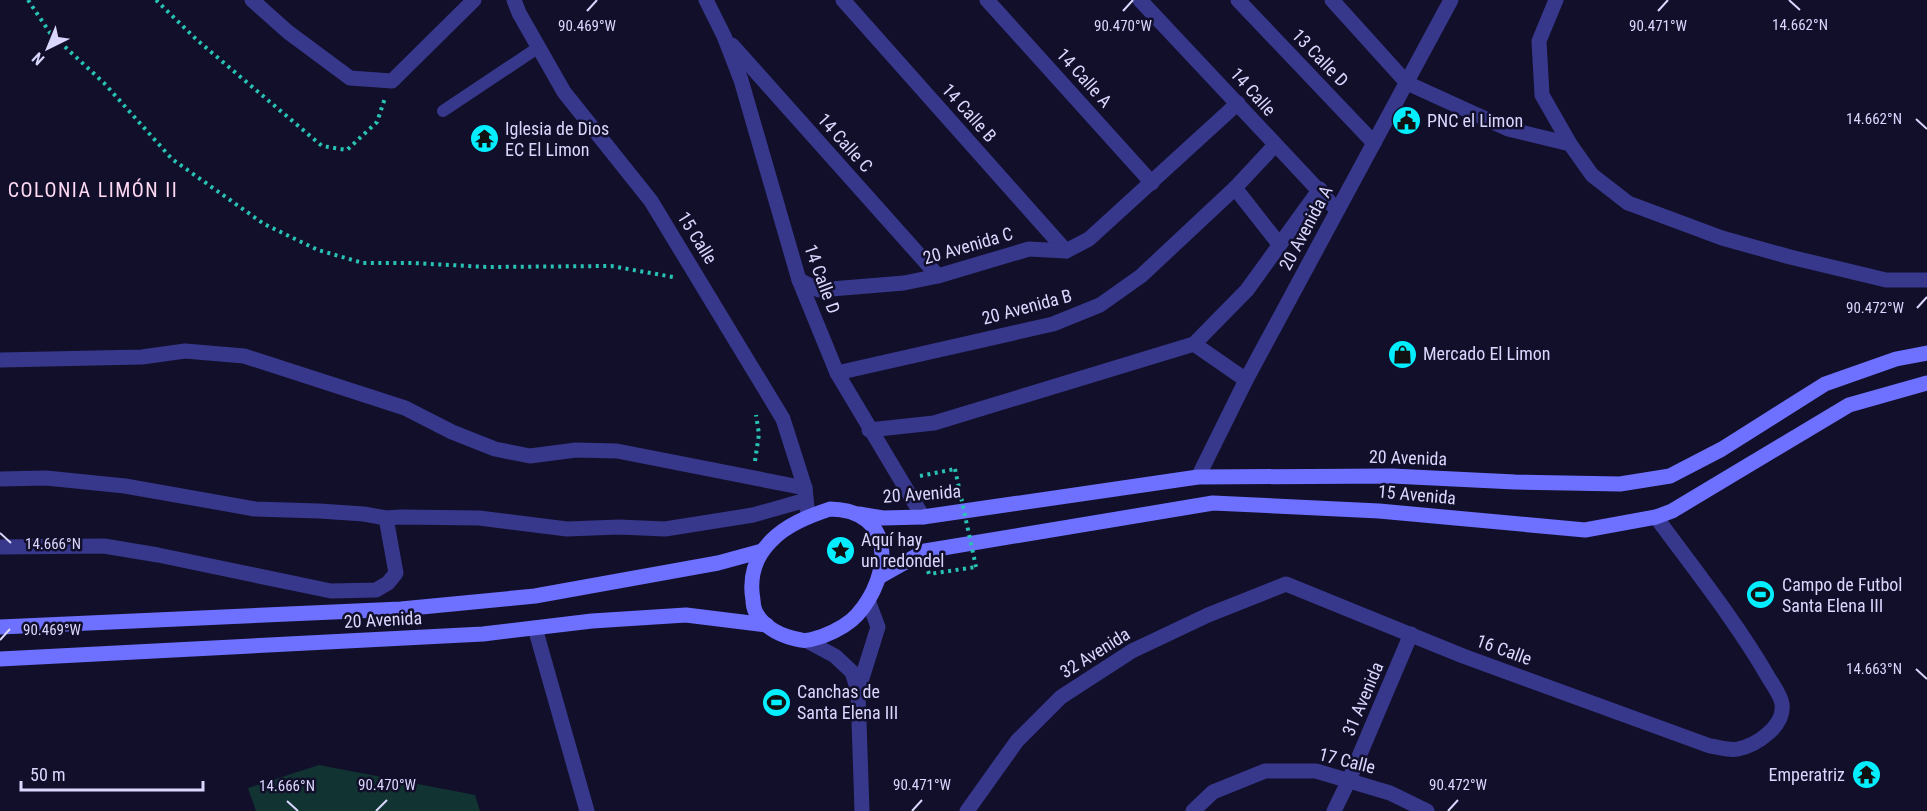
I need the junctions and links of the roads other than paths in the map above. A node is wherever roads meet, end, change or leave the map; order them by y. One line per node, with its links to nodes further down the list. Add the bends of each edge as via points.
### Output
1 (252, 0): 2 (street, via 350,78 392,81)
2 (474, 0)
3 (514, 0): 13 (street, 15 Calle)
4 (706, 0): 12 (street)
5 (843, 0): 25 (street, 14 Calle B)
6 (987, 0): 20 (street, 14 Calle A)
7 (1140, 0): 15 (street, 14 Calle)
8 (1238, 0): 17 (street, 13 Calle D)
9 (1332, 0): 14 (street)
10 (1451, 0): 14 (street, 20 Avenida A)
11 (1556, 0): 18 (street, via 1539,41 1542,95)
12 (724, 36): 26 (street, 14 Calle C); 27 (street, 14 Calle D, via 741,80)
13 (539, 47): 16 (lane); 38 (street, 15 Calle, via 564,92 651,201 700,279 783,419)
14 (1407, 83): 17 (street, 20 Avenida A); 18 (street, via 1508,129)
15 (1238, 103): 19 (street, 14 Calle); 20 (street)
16 (443, 111)
17 (1374, 143): 23 (street, 20 Avenida A)
18 (1570, 144): 28 (street, via 1592,175 1628,203 1722,238 1790,257 1886,280)
19 (1275, 145): 21 (street, 20 Avenida B); 22 (street, 14 Calle)
20 (1152, 183): 25 (street, via 1089,239)
21 (1235, 188): 24 (street); 32 (street, 20 Avenida B, via 1141,276 1100,305 1053,324)
22 (1320, 189): 23 (street, 14 Calle); 24 (street, 20 Avenida A)
23 (1337, 210): 33 (street, 20 Avenida A)
24 (1279, 244): 29 (street, 20 Avenida A, via 1247,290)
25 (1066, 252): 26 (street, 20 Avenida C, via 1029,249)
26 (938, 276): 27 (street, 20 Avenida C, via 819,290)
27 (799, 280): 32 (street, 14 Calle D)
28 (1927, 280)
29 (1194, 344): 33 (street); 35 (street, 20 Avenida A, via 934,423)
30 (1927, 352): 36 (main road, 20 Avenida, via 1825,384 1722,449 1670,476 1620,484 1392,476)
31 (0, 360): 38 (street, via 142,357 186,351 244,357 405,408 495,449 530,456 576,450 617,451 753,477)
32 (837, 373): 35 (street, 14 Calle D)
33 (1246, 380): 36 (street, 20 Avenida A)
34 (1927, 383): 42 (main road, 15 Avenida, via 1849,405)
35 (869, 430): 41 (street, 14 Calle D)
36 (1198, 477): 41 (main road, 20 Avenida)
37 (0, 479): 43 (street, via 46,478 125,486 255,508)
38 (806, 494): 40 (street, 15 Calle); 43 (street, via 753,515 665,529 567,529 479,518)
39 (859, 514): 40 (main road, via 830,509); 41 (main road, 20 Avenida); 46 (main road, via 877,530 884,551)
40 (808, 517): 45 (main road)
41 (923, 517)
42 (1656, 517): 46 (main road, 15 Avenida, via 1586,530 1379,511 1213,503 925,551); 52 (street, 16 Calle, via 1761,664 1782,702 1782,717 1753,744 1736,750 1710,746)
43 (387, 518): 44 (street, 20 Avenida, via 396,573 376,590 331,591 104,546)
44 (0, 548)
45 (762, 551): 49 (main road, via 750,585 755,612); 50 (main road, 20 Avenida, via 718,563 535,596 401,609)
46 (879, 577): 48 (main road)
47 (1286, 584): 52 (street, 16 Calle); 59 (street, 32 Avenida, via 1132,651 1061,697 1017,741)
48 (868, 600): 53 (main road, via 837,631); 55 (street, via 878,627)
49 (767, 625): 51 (main road, 20 Avenida, via 686,615); 53 (main road, via 785,637)
50 (0, 627)
51 (535, 628): 54 (main road, 20 Avenida); 57 (street)
52 (1411, 634): 56 (street, 31 Avenida)
53 (807, 641): 55 (street, via 835,656 852,672)
54 (0, 659)
55 (858, 691): 58 (street)
56 (1349, 780): 60 (street, 17 Calle, via 1316,771 1265,771 1213,792); 61 (street, 31 Avenida); 62 (street, 17 Calle, via 1390,793)
57 (587, 811)
58 (862, 811)
59 (967, 811)
60 (1193, 811)
61 (1334, 811)
62 (1427, 811)

